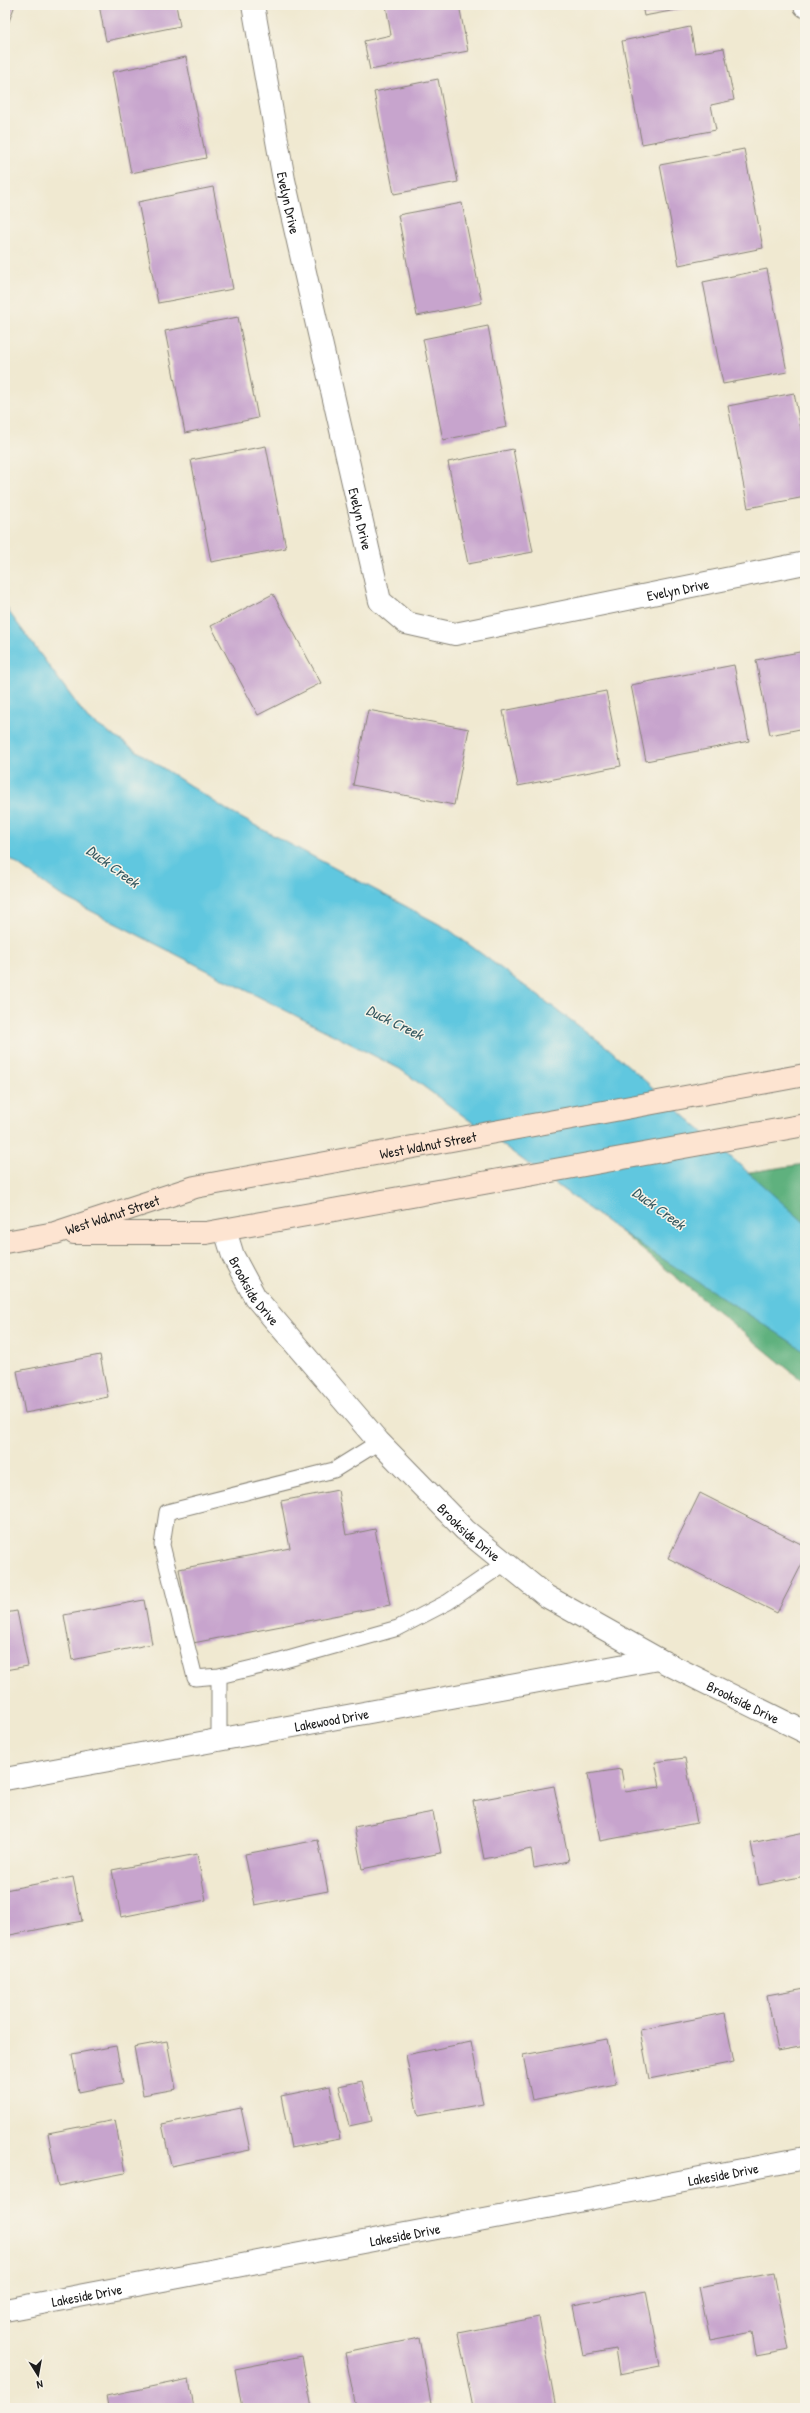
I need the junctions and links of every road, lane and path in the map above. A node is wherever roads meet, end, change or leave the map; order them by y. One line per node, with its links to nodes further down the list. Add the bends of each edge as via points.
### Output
1 (253, 5): 2 (street, Evelyn Drive, via 284,180 380,601 406,623 455,634)
2 (805, 563)
3 (798, 1077): 6 (main road, West Walnut Street, via 195,1187)
4 (805, 1124): 5 (main road, West Walnut Street)
5 (224, 1230): 6 (main road, West Walnut Street, via 206,1233); 8 (street, Brookside Drive, via 233,1256 255,1297)
6 (56, 1233): 7 (main road, West Walnut Street)
7 (5, 1242)
8 (379, 1442): 9 (street, Brookside Drive, via 465,1530); 11 (lane, via 334,1470 167,1512 162,1545 195,1678)
9 (505, 1563): 10 (street, Brookside Drive, via 546,1596); 11 (lane, via 448,1602 398,1628)
10 (658, 1659): 12 (street, Brookside Drive); 13 (street, Lakewood Drive)
11 (219, 1676): 13 (lane)
12 (805, 1732)
13 (219, 1740): 14 (street, Lakewood Drive)
14 (5, 1779)
15 (805, 2158): 16 (street, Lakeside Drive)
16 (5, 2310)

